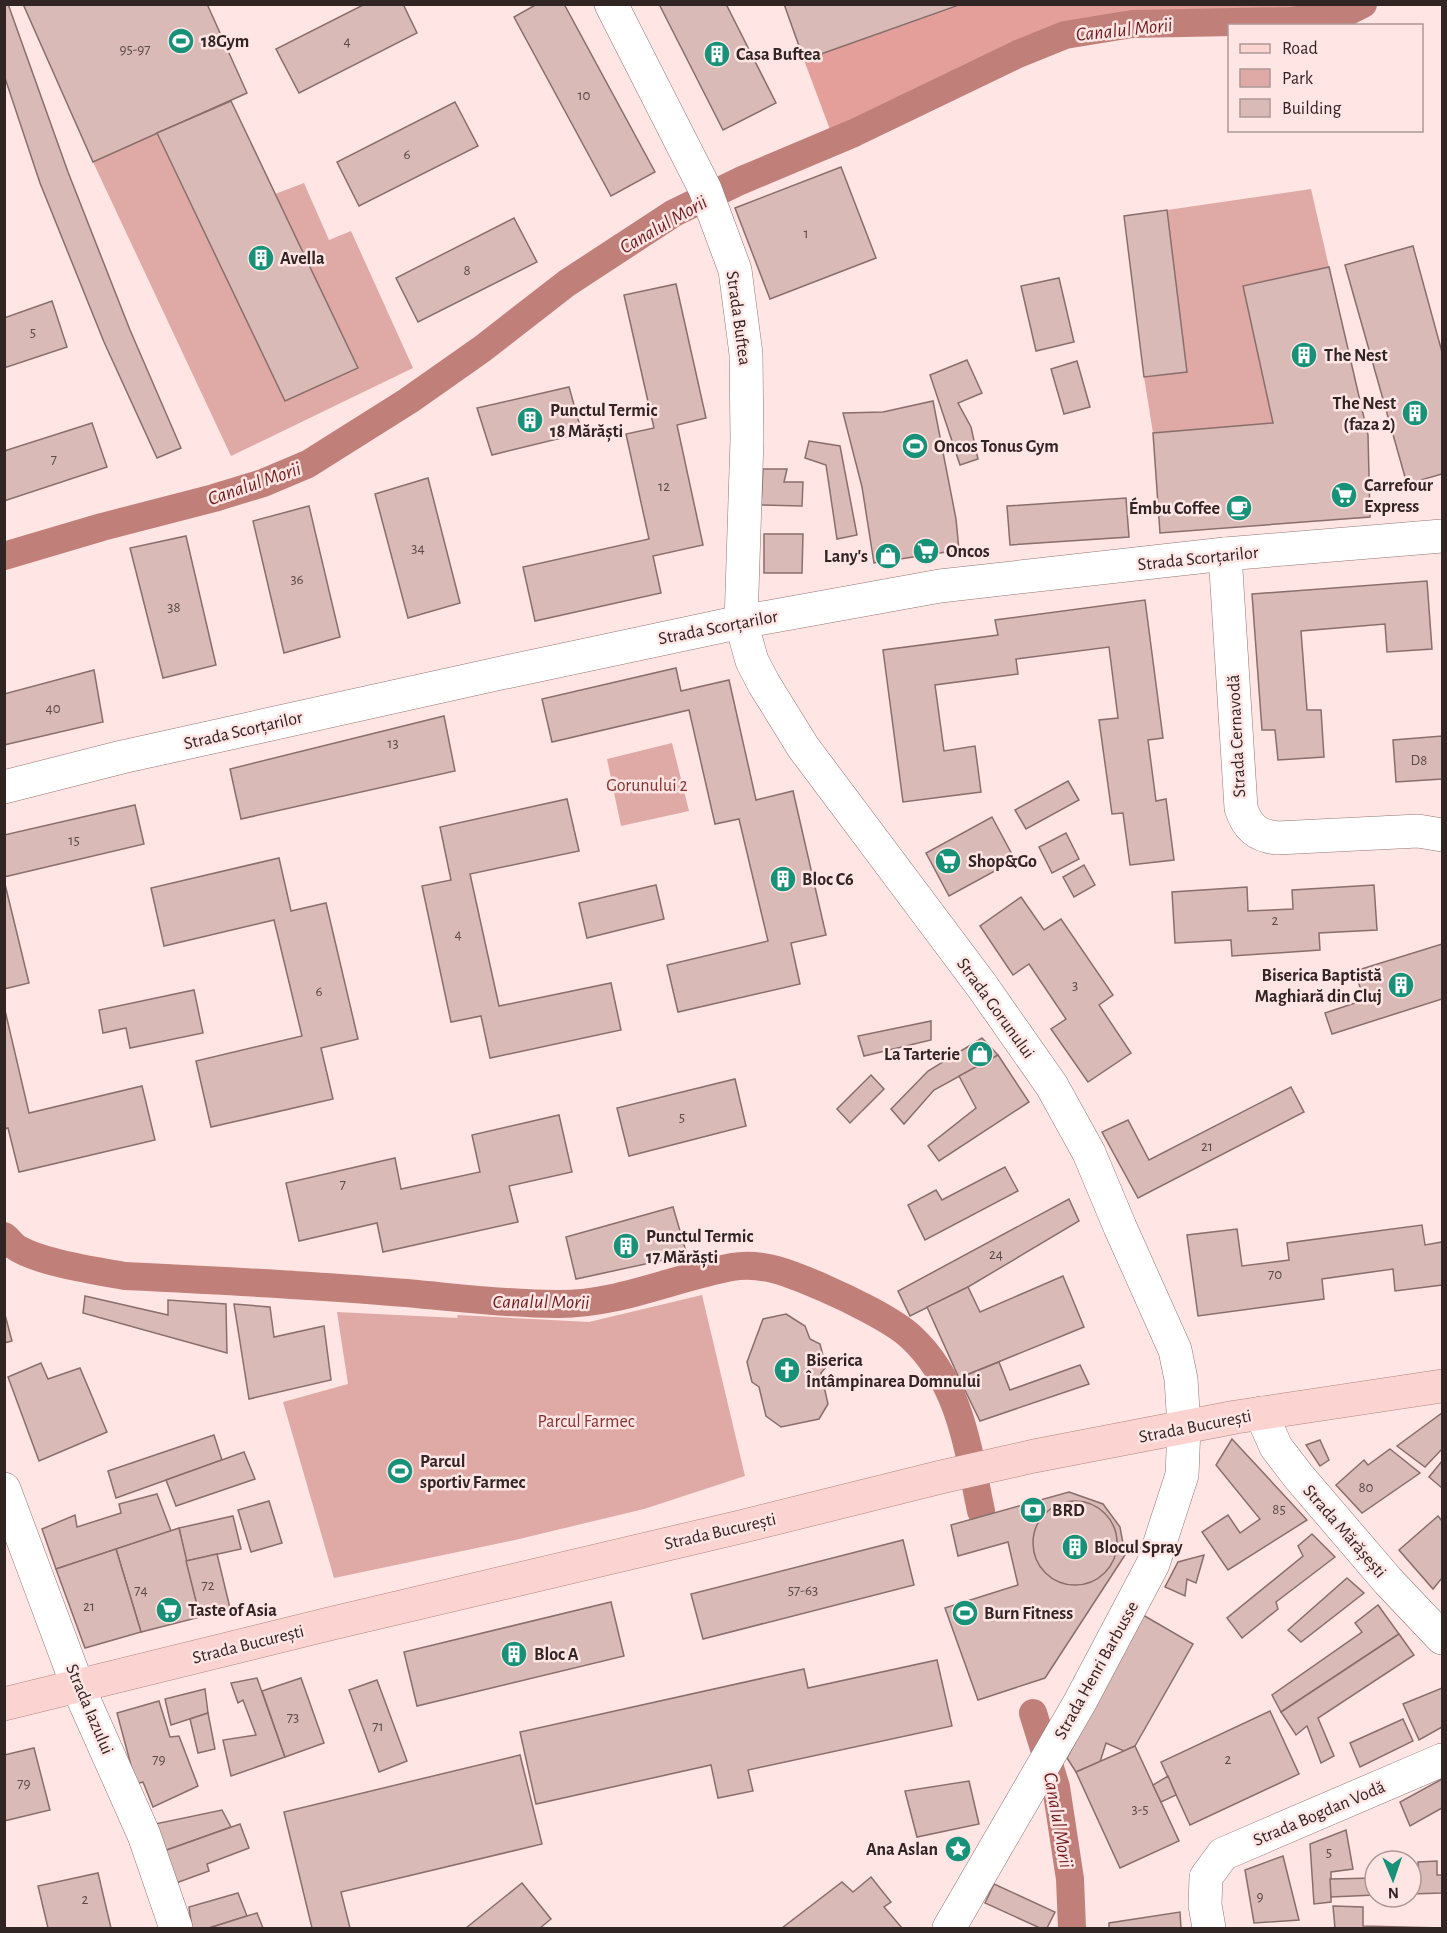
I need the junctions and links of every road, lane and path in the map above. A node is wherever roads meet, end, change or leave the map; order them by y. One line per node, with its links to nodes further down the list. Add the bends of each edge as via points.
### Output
1 (611, 4): 4 (street, Strada Buftea, via 696,170 735,270 746,354)
2 (1443, 536): 3 (street, Strada Scorțarilor)
3 (1225, 554): 4 (street, Strada Scorțarilor, via 940,586); 6 (street, Strada Cernavodă, via 1241,808 1245,821 1264,836 1277,838 1418,831)
4 (741, 622): 5 (street, Strada Scorțarilor, via 140,753); 9 (street, Strada Gorunului, via 752,661 803,747 982,986 1052,1086 1089,1152 1175,1350)
5 (4, 787)
6 (1443, 835)
7 (1443, 1386): 8 (main road, Strada București)
8 (1262, 1413): 9 (main road, Strada București); 11 (street, Strada Mărășești, via 1276,1447 1299,1477)
9 (1184, 1427): 12 (main road, Strada București, via 941,1477); 16 (street, Strada Henri Barbusse, via 1182,1474 1154,1564)
10 (4, 1490): 12 (street, Strada Iazului)
11 (1443, 1638)
12 (78, 1687): 13 (main road, Strada București); 15 (street, Strada Iazului, via 144,1835)
13 (4, 1704)
14 (1443, 1760): 17 (street, Strada Bogdan Vodă, via 1223,1854 1206,1877)
15 (176, 1929)
16 (949, 1929)
17 (1209, 1929)

